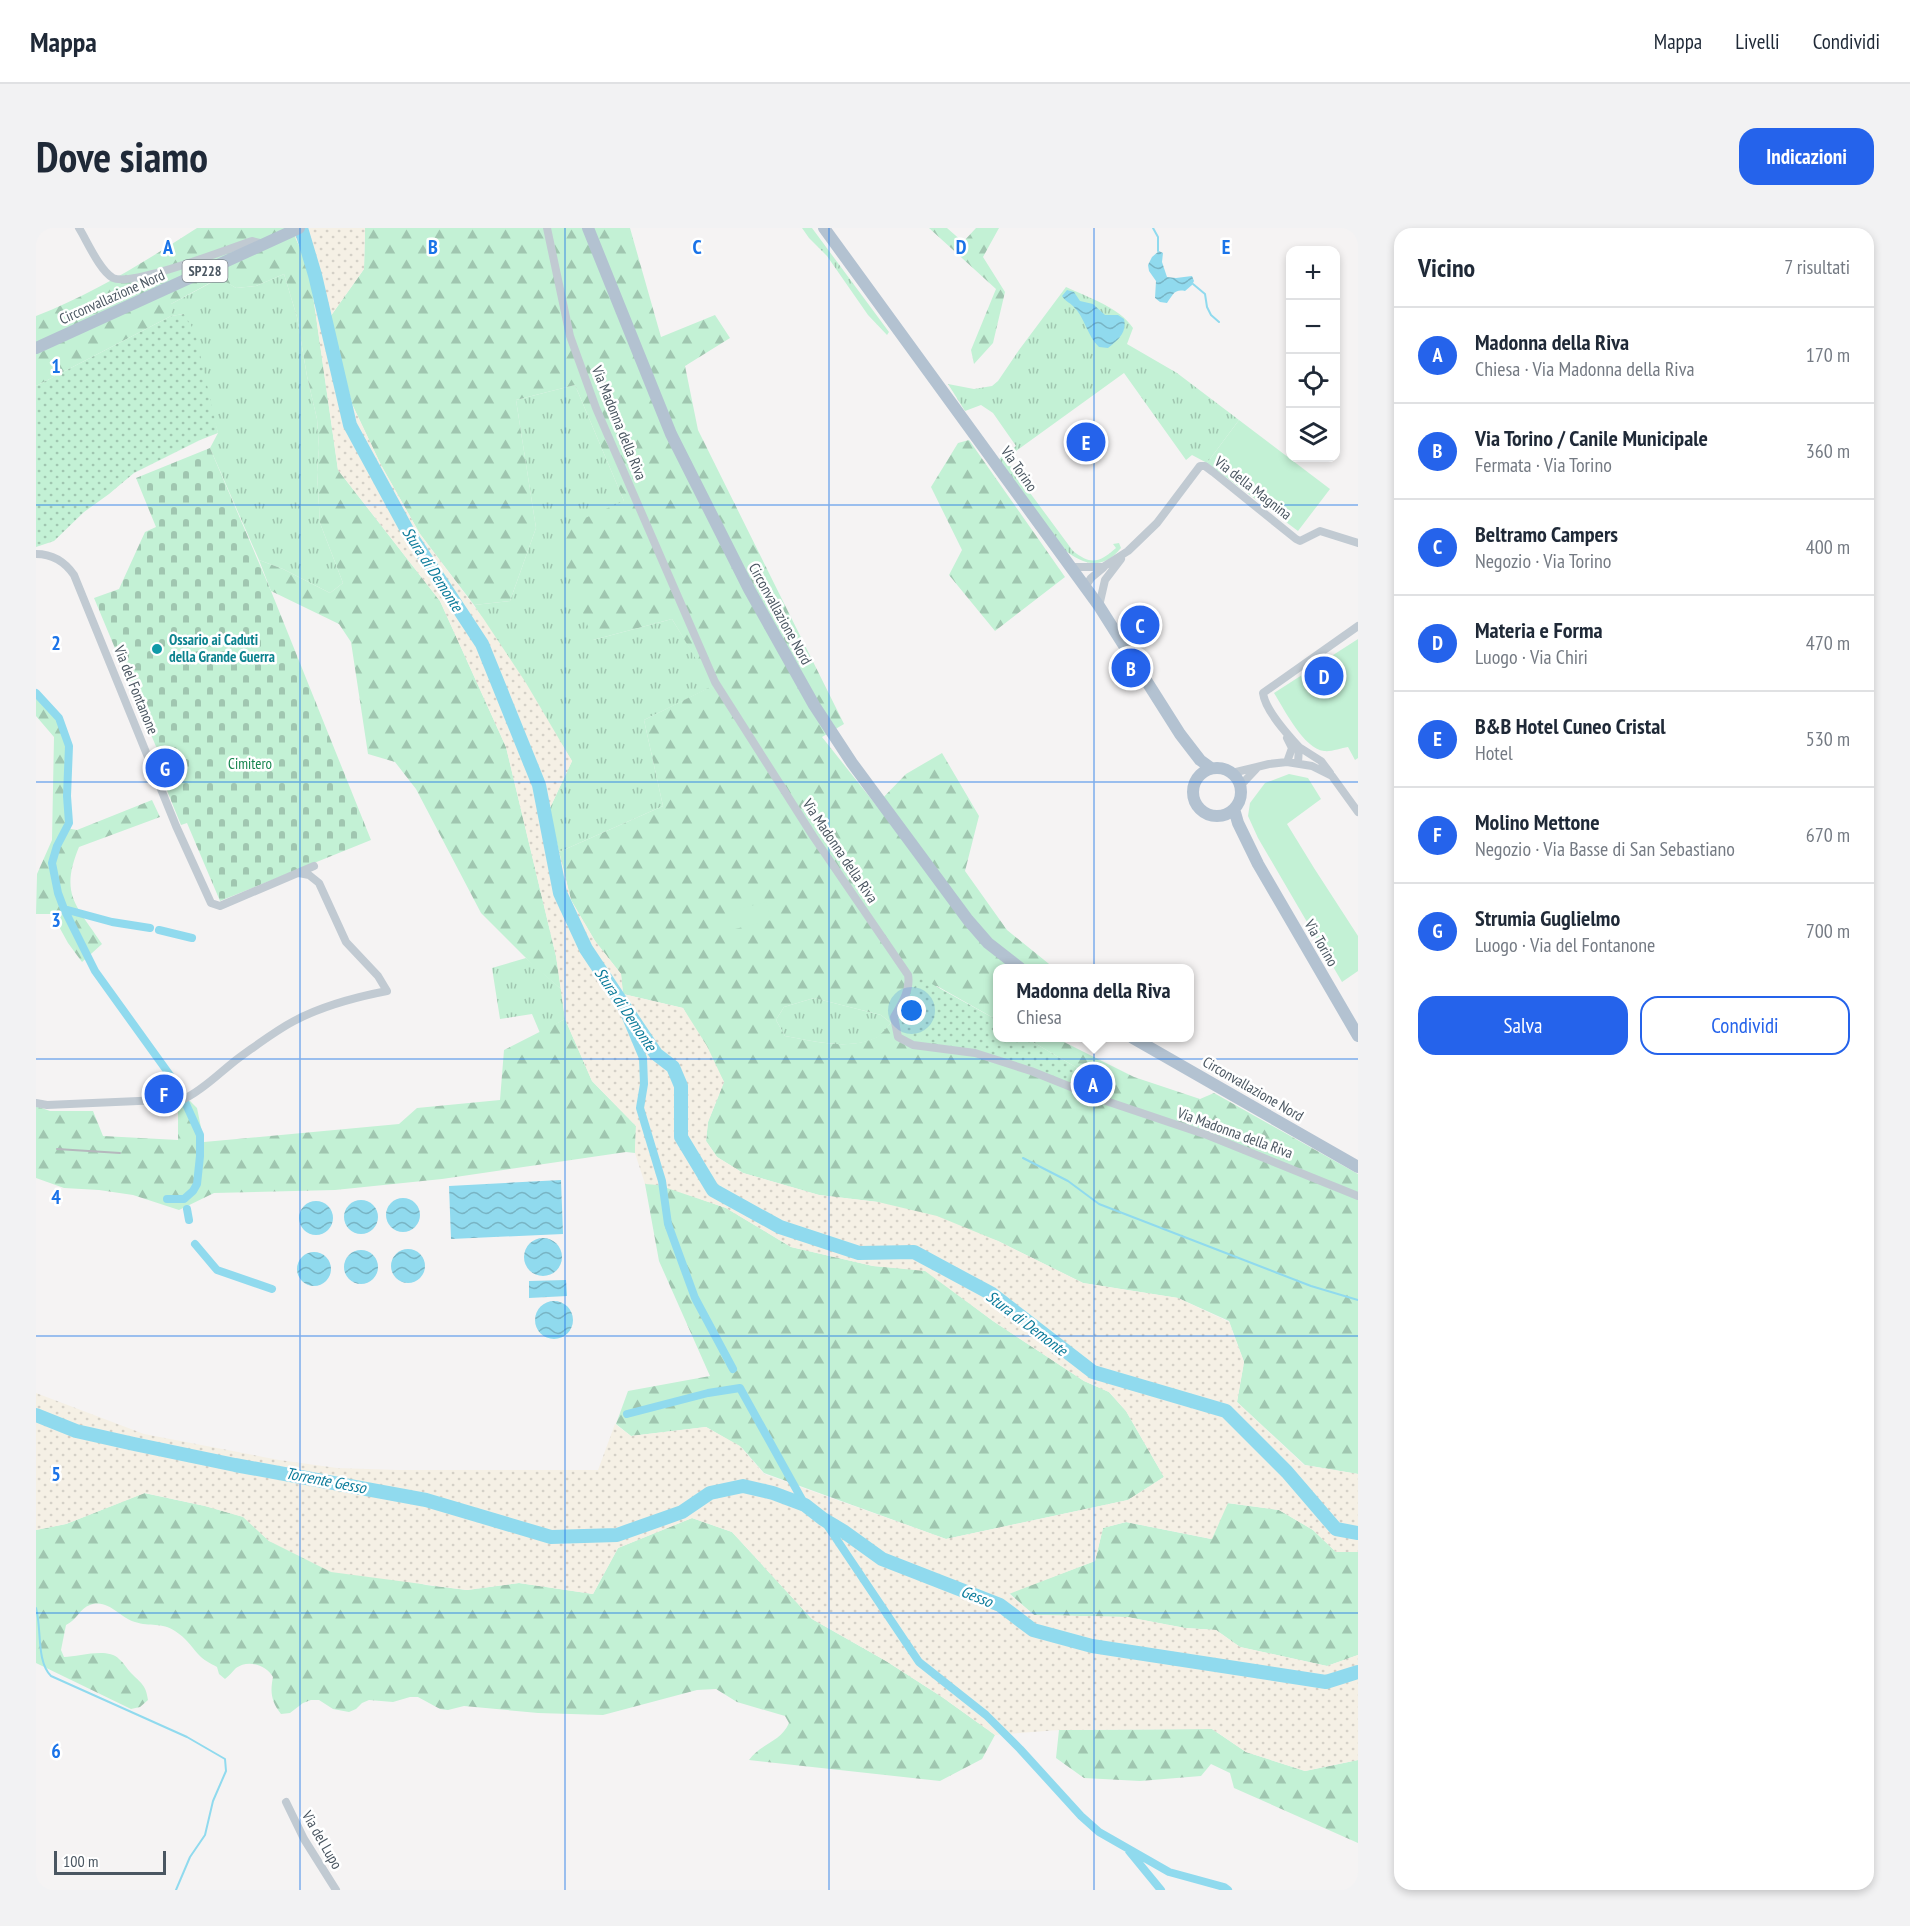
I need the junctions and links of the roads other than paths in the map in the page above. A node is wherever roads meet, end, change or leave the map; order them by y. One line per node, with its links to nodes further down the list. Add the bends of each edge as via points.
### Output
1 (79, 228): 6 (street, via 104,269 119,280 160,272 252,241)
2 (298, 228): 6 (main road, Circonvallazione Nord / SP228)
3 (547, 228): 37 (street, Via Madonna della Riva, via 570,336 581,367 715,682 908,975 904,1000 894,1017 898,1037 913,1045 975,1053 1031,1071 1207,1135)
4 (588, 228): 32 (main road, Circonvallazione Nord, via 671,434 813,705 968,920)
5 (824, 228): 11 (main road, Via Torino)
6 (264, 244): 7 (main road, Circonvallazione Nord / SP228)
7 (36, 348)
8 (1358, 543): 9 (street, Via della Magnina, via 1320,531 1300,541 1200,466 1157,523)
9 (1128, 551): 12 (street, Via della Magnina); 13 (street, Via della Magnina)
10 (36, 554): 31 (street, Via del Fontanone, via 62,561 74,575 211,903 220,906)
11 (1070, 567): 12 (street); 14 (main road, Via Torino)
12 (1103, 567): 14 (street, Via della Magnina)
13 (1105, 580): 14 (street); 15 (street, Via della Magnina)
14 (1085, 587): 15 (main road, Via Torino)
15 (1099, 606): 18 (main road, Via Torino)
16 (1358, 626): 17 (street, via 1263,693)
17 (1284, 730): 19 (street); 20 (street, via 1292,748)
18 (1180, 734): 22 (main road, Via Torino); 25 (main road, Via Torino)
19 (1299, 747): 21 (street); 26 (street, via 1321,761)
20 (1287, 762): 21 (street); 23 (street)
21 (1298, 763): 26 (street)
22 (1211, 768): 24 (main road); 25 (main road)
23 (1257, 768): 24 (street); 27 (street)
24 (1232, 773): 27 (main road)
25 (1198, 776): 28 (main road, via 1192,792 1195,804 1208,815)
26 (1332, 776): 29 (street)
27 (1240, 786): 28 (main road, via 1239,801)
28 (1229, 812): 33 (main road, Via Torino)
29 (1358, 812)
30 (314, 866): 31 (street, Via del Fontanone)
31 (299, 873): 35 (street, via 319,883 346,942 387,990 295,1021 184,1098)
32 (1014, 964)
33 (1358, 1036)
34 (1140, 1042): 36 (main road, Circonvallazione Nord)
35 (36, 1103)
36 (1358, 1167)
37 (1358, 1196)
38 (286, 1802): 39 (street, Via del Lupo)
39 (336, 1890)

